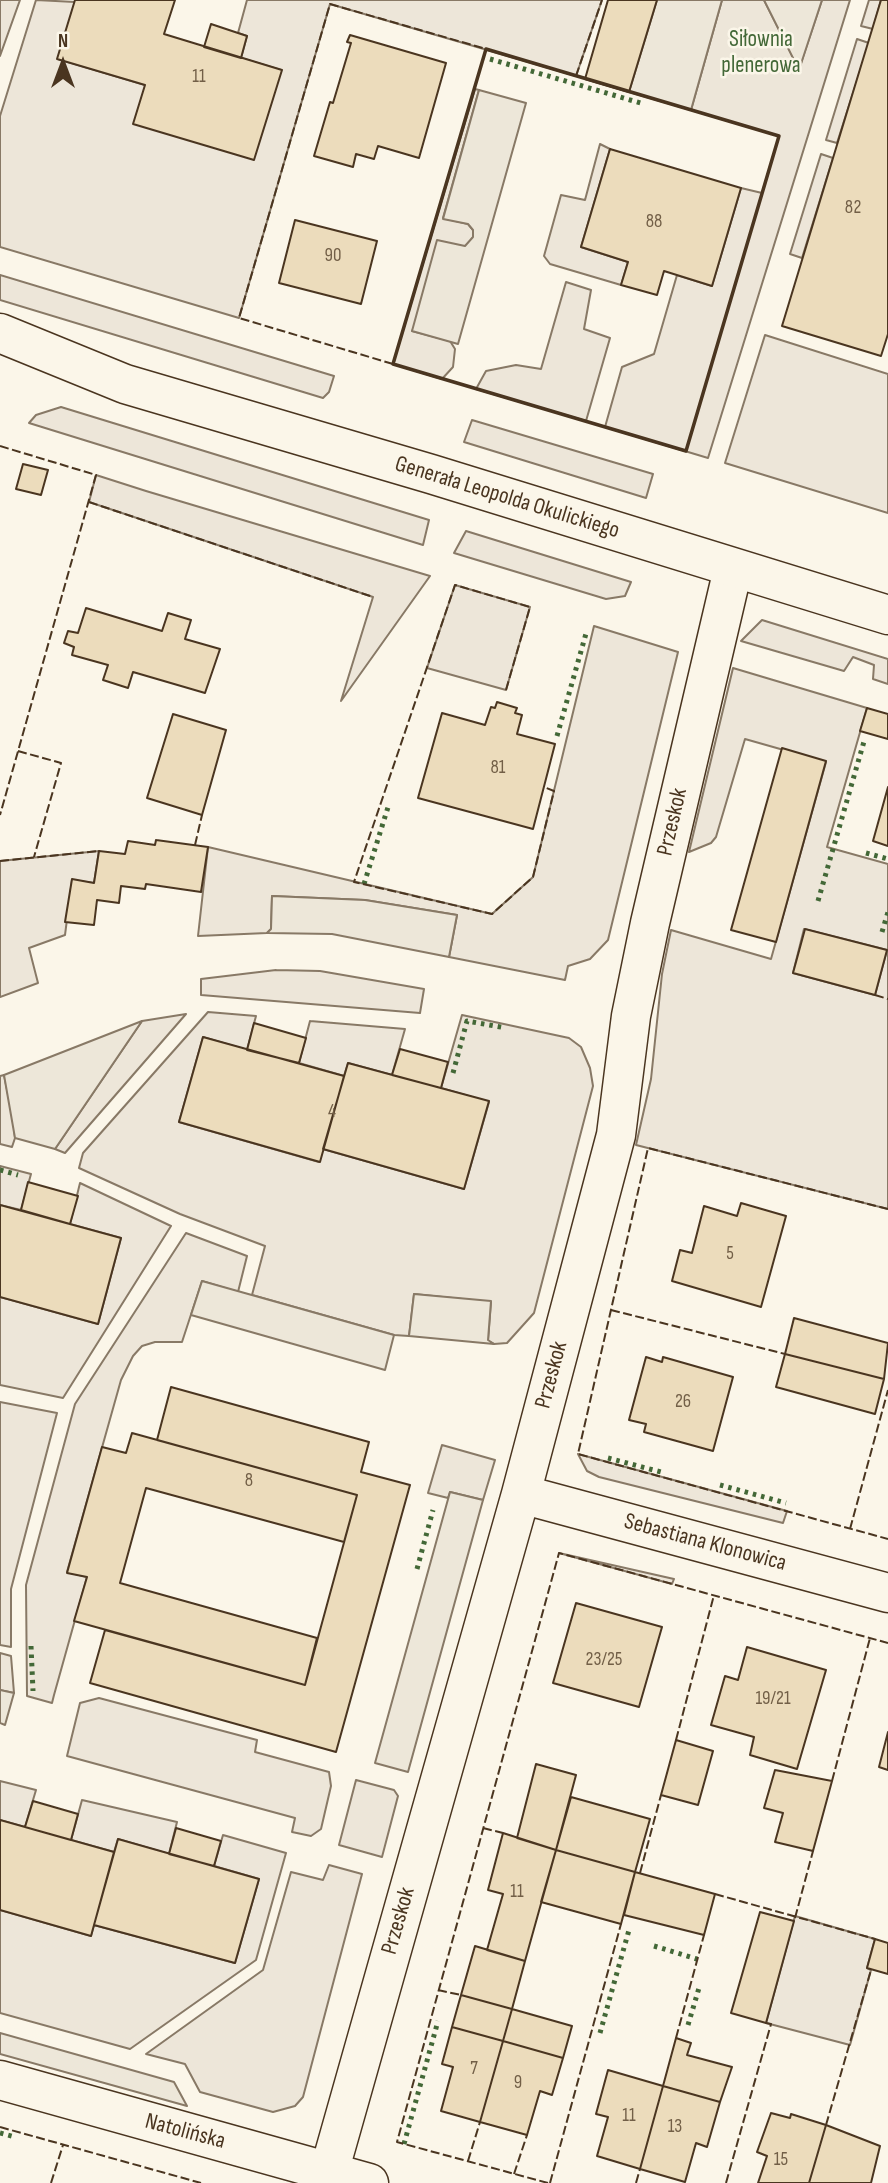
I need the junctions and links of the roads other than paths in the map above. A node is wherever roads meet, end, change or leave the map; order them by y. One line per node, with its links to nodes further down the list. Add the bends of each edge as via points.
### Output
1 (0, 333): 3 (street, Generała Leopolda Okulickiego)
2 (0, 359): 3 (street, Generała Leopolda Okulickiego)
3 (125, 384): 4 (street, Generała Leopolda Okulickiego)
4 (733, 569): 5 (street, Generała Leopolda Okulickiego); 6 (street, Przeskok, via 650,923 631,1016 616,1135)
5 (888, 615)
6 (521, 1494): 7 (street, Sebastiana Klonowica); 9 (street, Przeskok)
7 (888, 1592)
8 (0, 2080): 9 (street, Natolińska)
9 (329, 2172): 10 (street, Natolińska)
10 (369, 2183)

